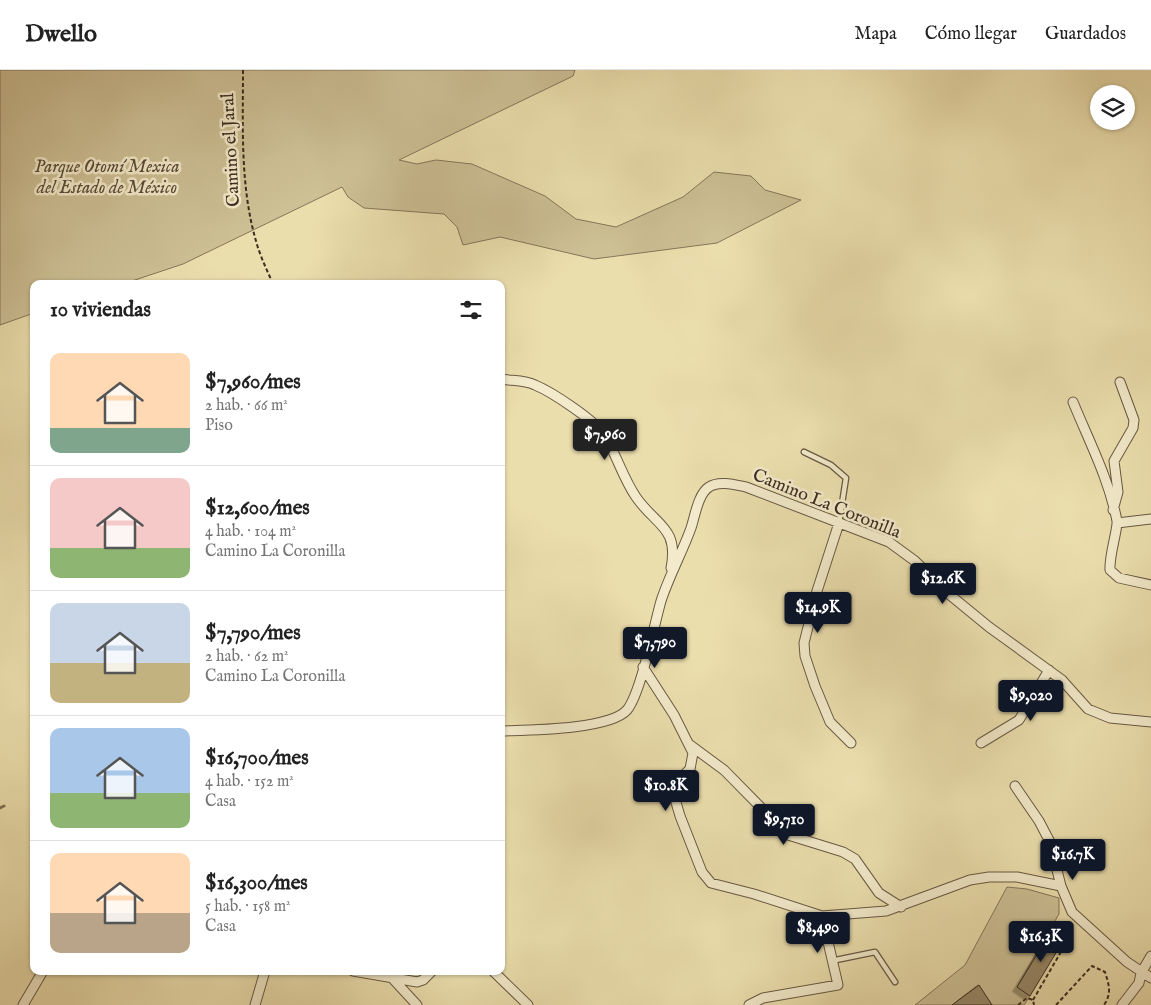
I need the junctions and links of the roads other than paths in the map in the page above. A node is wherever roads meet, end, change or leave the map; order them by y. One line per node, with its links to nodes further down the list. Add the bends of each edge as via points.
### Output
1 (505, 380): 9 (street, via 534,384 547,390 602,432 637,499 671,538 674,550)
2 (1120, 382): 5 (street, via 1134,428 1114,461 1118,492)
3 (1073, 402): 5 (street, via 1104,474)
4 (804, 452): 7 (lane, via 831,465 846,478)
5 (1113, 510): 8 (street)
6 (1151, 519): 8 (street)
7 (839, 523): 9 (street, Camino La Coronilla, via 746,487 730,484 710,486 702,494 681,555); 12 (street, Camino La Coronilla, via 898,548 989,627); 15 (street, via 804,643 805,656 830,722)
8 (1117, 523): 10 (street, via 1109,559 1110,570 1120,578)
9 (669, 576): 11 (street, Camino La Coronilla)
10 (1151, 585)
11 (644, 667): 14 (street, Camino La Coronilla, via 627,710 612,719 567,728); 17 (street)
12 (1049, 670): 13 (street, Camino La Coronilla, via 1088,709 1110,718); 16 (street, via 1019,720)
13 (1151, 722)
14 (505, 731)
15 (851, 742)
16 (981, 743)
17 (690, 745): 20 (street, via 724,770 788,835 843,852 855,859 879,893); 21 (street, via 693,753 690,769 673,792 702,872 711,882)
18 (1015, 786): 19 (street, via 1050,842)
19 (1061, 886): 20 (street, via 1017,877 990,877 970,880); 24 (street, via 1077,918)
20 (901, 907): 21 (street, via 886,912)
21 (822, 916): 23 (street)
22 (1151, 956): 24 (street)
23 (831, 961): 32 (lane, via 875,952); 37 (street, via 838,985 763,998)
24 (1141, 973): 30 (street); 38 (street, via 1139,983)
25 (41, 975): 33 (street)
26 (263, 975): 34 (street)
27 (373, 975): 31 (street)
28 (428, 975): 31 (street, via 417,982)
29 (496, 975): 36 (street)
30 (1151, 978)
31 (393, 979): 35 (street)
32 (895, 982)
33 (23, 1005)
34 (255, 1005)
35 (417, 1005)
36 (528, 1005)
37 (749, 1005)
38 (1122, 1005)

